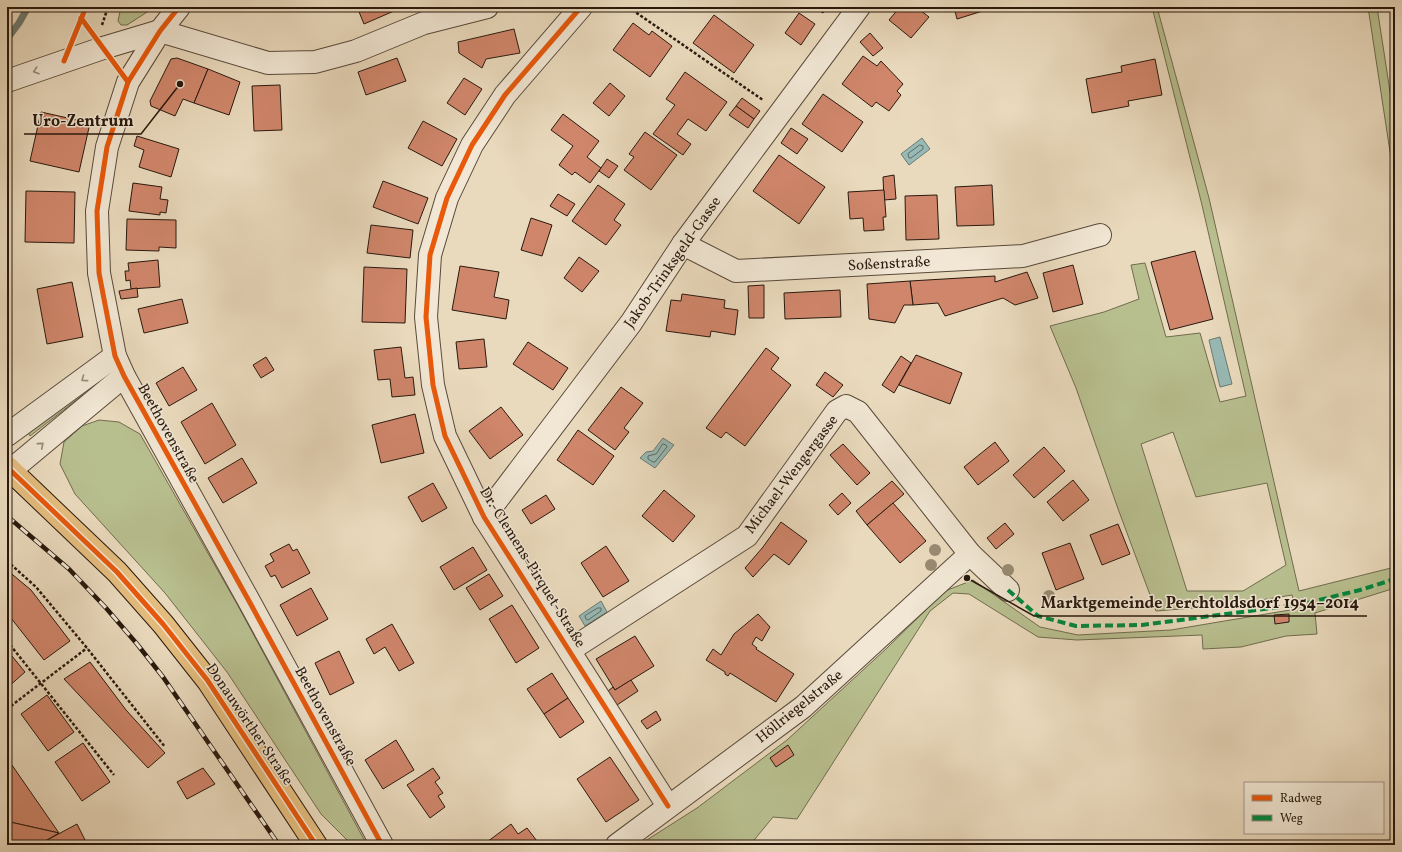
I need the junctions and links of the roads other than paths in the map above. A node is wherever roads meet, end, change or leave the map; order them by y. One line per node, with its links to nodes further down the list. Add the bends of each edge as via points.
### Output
1 (179, 7): 5 (street, Beethovenstraße)
2 (487, 7): 5 (street, via 424,23 356,50 315,62 268,63)
3 (581, 7): 13 (street, Dr.-Clemens-Pirquet-Straße, via 505,95 472,145 447,198 430,255 426,317 433,385 445,436)
4 (858, 7): 8 (street, Jakob-Trinksgeld-Gasse)
5 (160, 31): 6 (street, one-way to 6); 9 (street, Beethovenstraße, via 128,82 107,147 97,211 99,272)
6 (7, 81)
7 (1100, 236): 8 (street, Soßenstraße, via 1023,256 736,271)
8 (683, 244): 13 (street, Jakob-Trinksgeld-Gasse, via 631,322)
9 (116, 356): 10 (street, Beethovenstraße); 11 (street, one-way to 11)
10 (124, 376): 12 (street, one-way to 10); 19 (street, Beethovenstraße)
11 (7, 435)
12 (9, 468): 18 (main road, Donauwörther Straße, via 117,572 163,624 208,681)
13 (484, 516): 16 (street, Dr.-Clemens-Pirquet-Straße)
14 (970, 554): 15 (street, Michael-Wengergasse); 16 (street, Michael-Wengergasse, via 858,412 846,406 837,411 747,536); 17 (street, Höllriegelstraße, via 803,707)
15 (1008, 590)
16 (570, 650): 17 (street, Dr.-Clemens-Pirquet-Straße)
17 (668, 806): 20 (street, Höllriegelstraße)
18 (316, 845)
19 (382, 845)
20 (617, 845)

